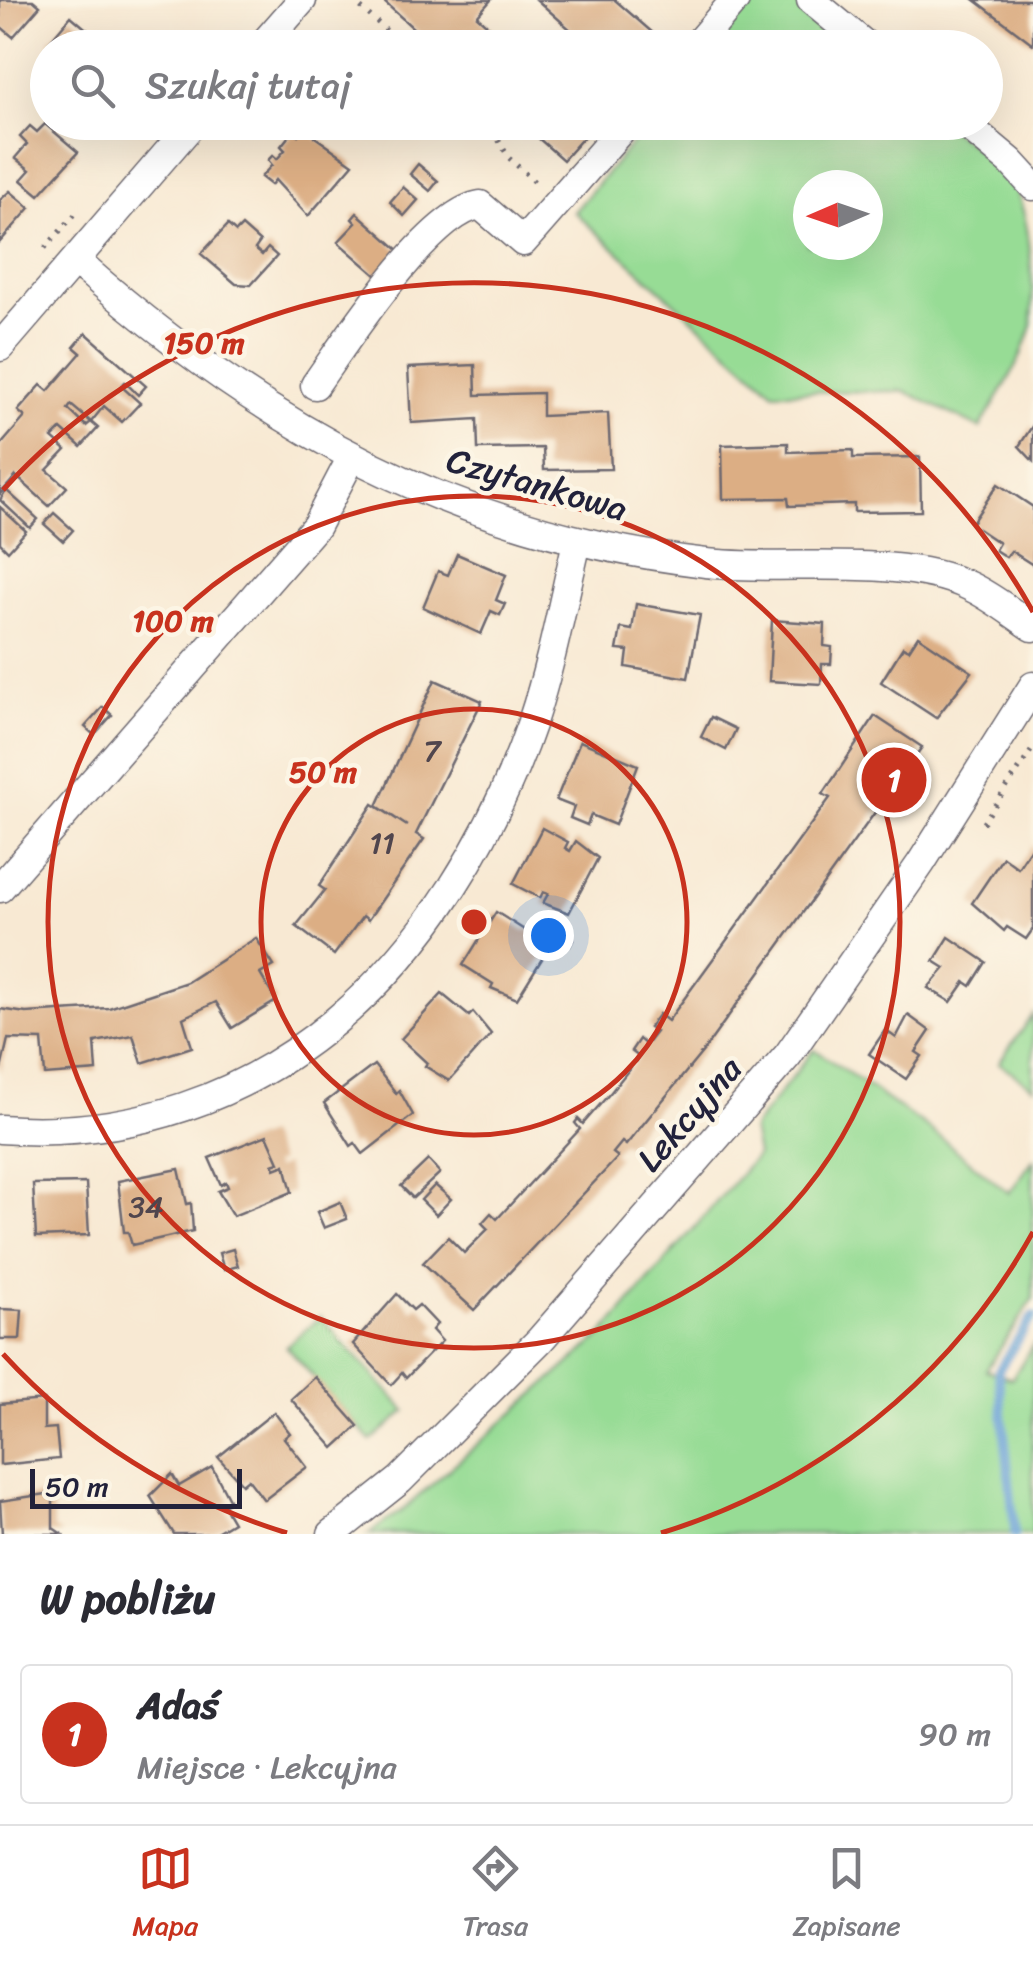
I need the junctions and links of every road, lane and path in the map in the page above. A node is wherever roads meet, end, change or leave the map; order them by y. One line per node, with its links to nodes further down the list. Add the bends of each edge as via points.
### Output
1 (302, 0): 5 (street)
2 (366, 0): 6 (path, via 360,6)
3 (735, 0): 7 (street)
4 (811, 0): 8 (street)
5 (276, 30)
6 (386, 30)
7 (709, 30)
8 (848, 30)
9 (179, 140): 15 (street)
10 (498, 140): 14 (path)
11 (612, 140): 17 (street, via 522,242 480,206 453,214 380,295)
12 (984, 140): 13 (street)
13 (1033, 186)
14 (543, 190)
15 (76, 261): 16 (street); 18 (street, Czytankowa, via 166,340 256,403)
16 (0, 347)
17 (314, 385)
18 (352, 457): 19 (street, Czytankowa, via 444,500); 24 (street, via 316,526)
19 (577, 542): 20 (street, Czytankowa, via 709,564 928,573 969,586); 25 (street, via 537,704 510,774 467,860 356,1008 286,1060 184,1108 102,1128)
20 (1033, 626)
21 (1033, 686): 26 (street, Lekcyjna, via 788,1055 540,1340 400,1480)
22 (1033, 748): 23 (path)
23 (975, 834)
24 (0, 888)
25 (0, 1129)
26 (332, 1534)

